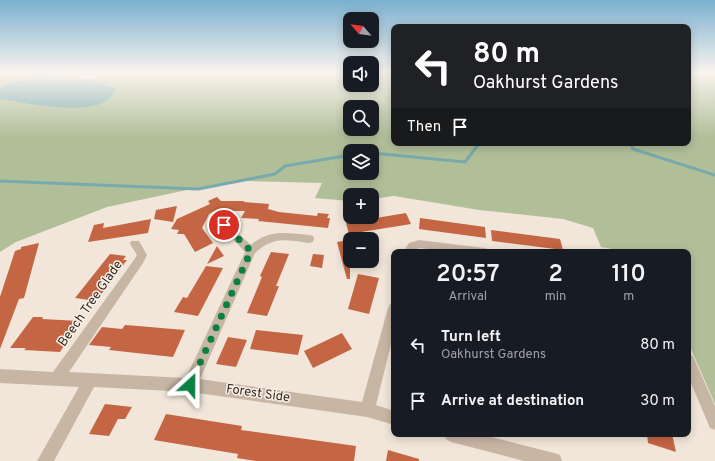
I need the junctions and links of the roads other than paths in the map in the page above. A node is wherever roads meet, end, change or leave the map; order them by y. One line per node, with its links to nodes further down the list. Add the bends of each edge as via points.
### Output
1 (224, 225): 6 (street)
2 (308, 239): 6 (street, via 276,236 260,242)
3 (135, 244): 10 (street, Beech Tree Glade, via 142,255 138,263)
4 (410, 249): 5 (street, via 419,244)
5 (438, 249)
6 (251, 251): 12 (street)
7 (391, 319): 13 (street)
8 (691, 367): 15 (street)
9 (0, 376): 10 (street, Forest Side)
10 (56, 379): 11 (street, Forest Side)
11 (90, 381): 12 (street, Forest Side); 17 (street)
12 (190, 385): 13 (street, Forest Side)
13 (367, 410): 14 (street, Forest Side)
14 (391, 417)
15 (715, 423)
16 (462, 437): 18 (street)
17 (45, 461)
18 (554, 461)

